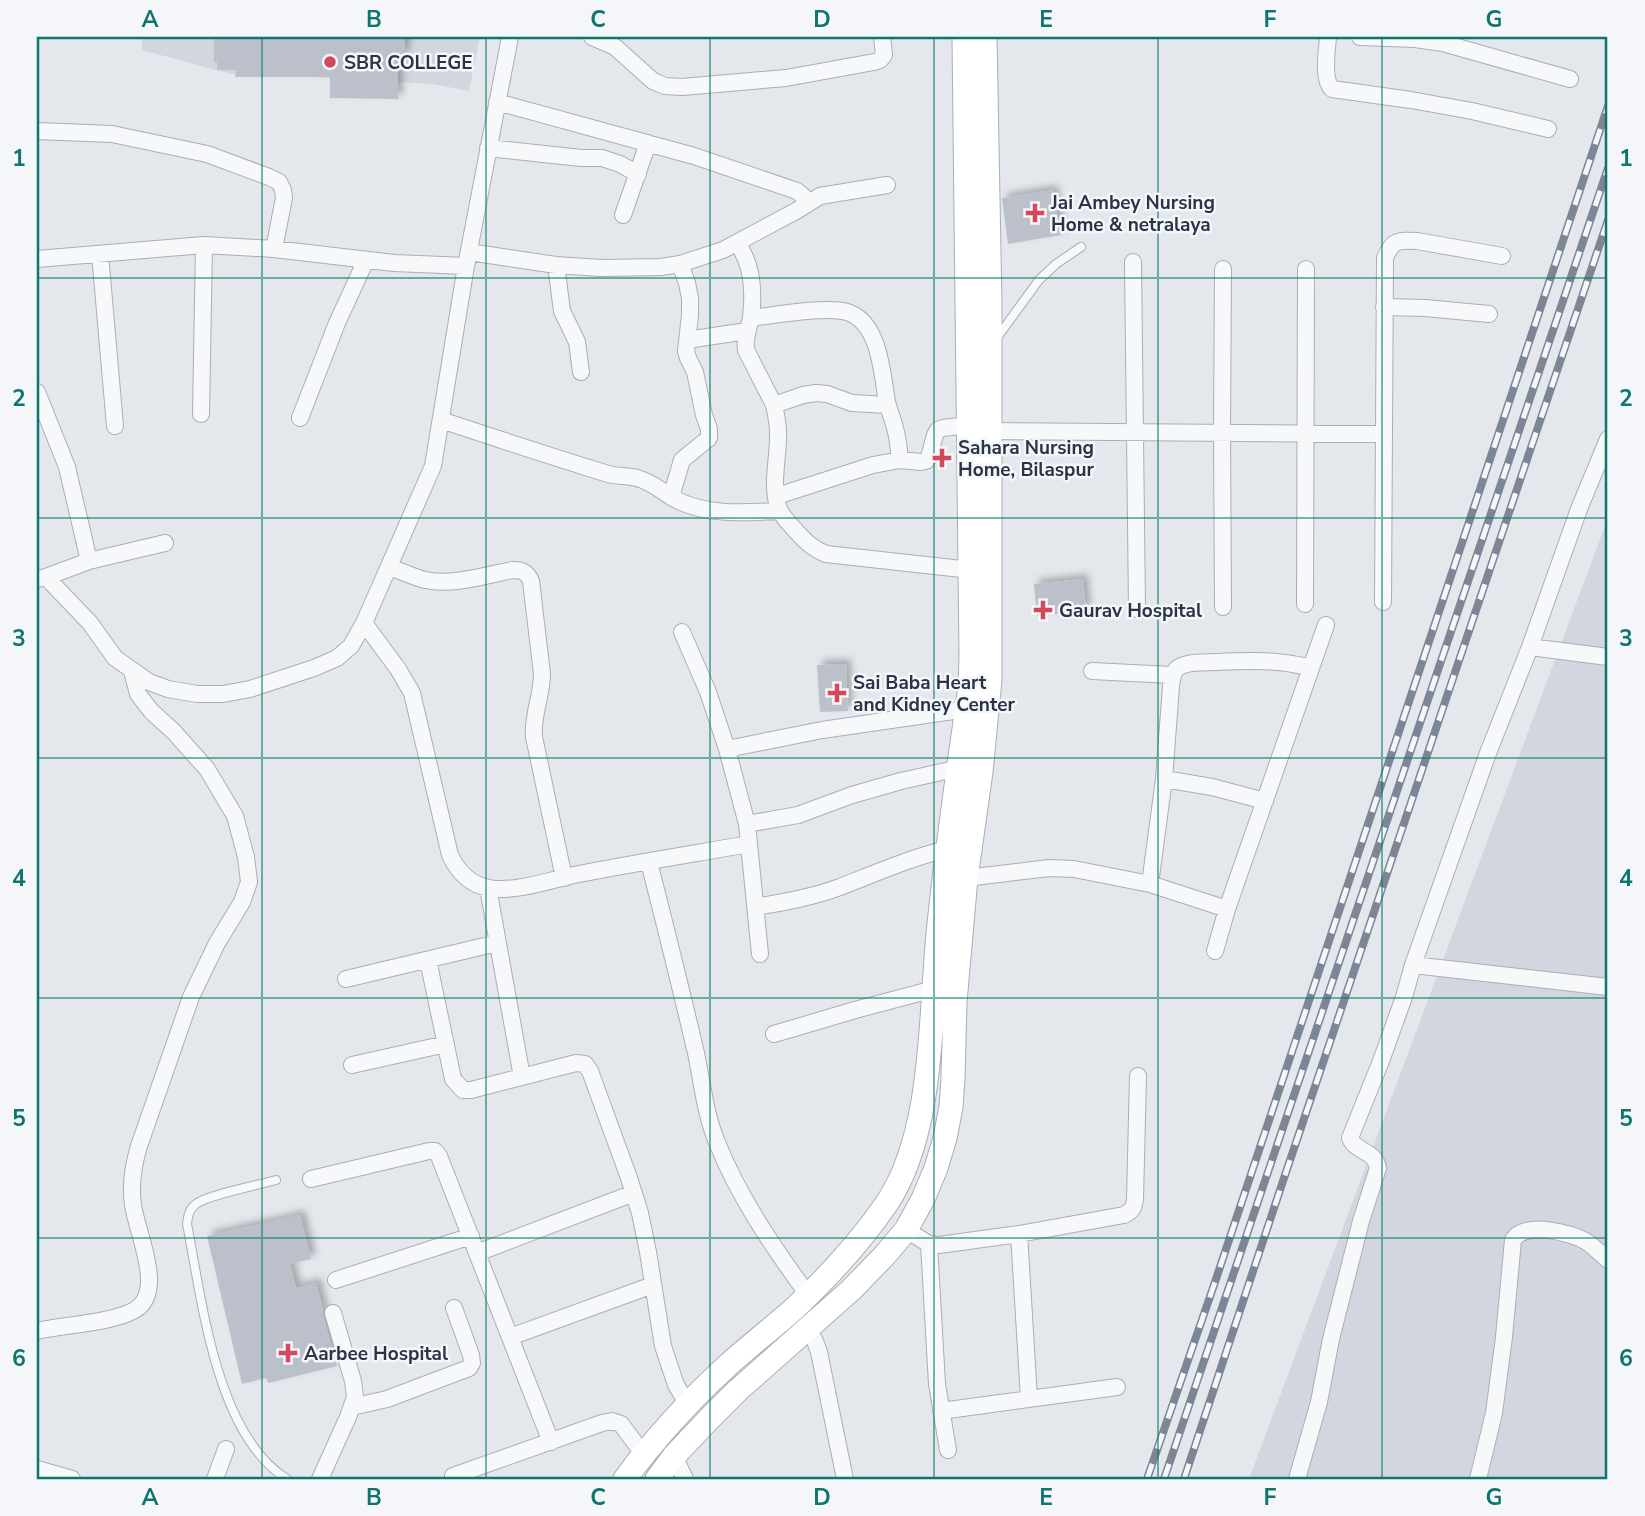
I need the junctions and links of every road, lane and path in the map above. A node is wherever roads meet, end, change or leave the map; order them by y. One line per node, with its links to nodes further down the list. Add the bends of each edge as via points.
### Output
1 (510, 37): 9 (street)
2 (592, 37): 3 (street, via 615,47 653,81 682,87 786,78 874,62 884,55)
3 (882, 37)
4 (964, 37): 45 (main road)
5 (985, 37): 36 (main road)
6 (1328, 37): 10 (street, via 1326,78 1332,89 1448,106)
7 (1360, 37): 8 (street, via 1443,43)
8 (1570, 79)
9 (497, 102): 12 (street); 13 (street)
10 (1548, 129)
11 (37, 131): 21 (street, via 112,134 152,141 207,154 269,177 279,182 284,198)
12 (648, 143): 14 (street); 16 (street, via 776,183)
13 (488, 148): 14 (street, via 602,158); 25 (street)
14 (638, 174): 17 (street)
15 (887, 185): 16 (street, via 831,193)
16 (810, 201): 18 (street)
17 (623, 215)
18 (737, 243): 28 (street); 34 (street, via 749,265)
19 (204, 245): 21 (street); 22 (street); 41 (street)
20 (1081, 247): 36 (lane, via 1040,280)
21 (274, 249): 26 (street)
22 (100, 254): 24 (street); 44 (street)
23 (1502, 256): 32 (street, via 1417,241 1395,243 1385,258)
24 (37, 259)
25 (467, 259): 26 (street); 29 (street); 43 (street)
26 (366, 260): 42 (street)
27 (1133, 262): 46 (street)
28 (680, 264): 29 (street); 35 (street, via 690,298)
29 (556, 265): 37 (street, via 562,311 577,342)
30 (1223, 269): 47 (street)
31 (1306, 269): 48 (street)
32 (1384, 307): 33 (street); 49 (street)
33 (1489, 314)
34 (749, 325): 35 (street); 39 (street, via 746,350); 40 (street, via 827,310 848,312 858,318 876,344)
35 (687, 340): 53 (street, via 709,438 682,460)
36 (990, 348): 45 (main road)
37 (581, 372)
38 (37, 392): 56 (street, via 67,467)
39 (774, 405): 40 (street, via 816,393 852,403); 54 (street)
40 (888, 405): 52 (street)
41 (201, 414)
42 (300, 418)
43 (441, 420): 53 (street, via 607,475 647,481); 57 (street, via 433,466)
44 (115, 426)
45 (979, 428): 46 (street); 51 (main road); 52 (street, via 938,430 926,461)
46 (1135, 432): 47 (street); 63 (street)
47 (1222, 432): 48 (street); 62 (street)
48 (1306, 433): 49 (street); 61 (street)
49 (1383, 434): 60 (street)
50 (1608, 439): 67 (street)
51 (979, 455): 58 (main road); 83 (main road, via 990,680)
52 (900, 460): 54 (street, via 861,469)
53 (671, 497): 54 (street, via 695,508 719,511)
54 (778, 503): 58 (street, via 785,519 807,543 826,554)
55 (165, 544): 56 (street)
56 (89, 561): 59 (street)
57 (389, 567): 64 (street); 82 (street, via 438,582 513,570 528,574 542,674 534,737)
58 (971, 569): 73 (main road)
59 (41, 578): 70 (street, via 90,622 115,658)
60 (1383, 602)
61 (1306, 604)
62 (1223, 607)
63 (1137, 609)
64 (364, 623): 70 (street, via 351,646 337,658 250,689 197,694 149,682); 85 (street, via 412,693 450,855 463,876)
65 (1326, 625): 69 (street)
66 (682, 632): 74 (street)
67 (1530, 648): 68 (street); 92 (street)
68 (1608, 657)
69 (1311, 668): 72 (street, via 1276,661 1192,663); 77 (street)
70 (132, 671): 116 (street, via 138,694 207,769 235,816 248,882 242,902 191,997 133,1167 133,1207 150,1287 144,1303 108,1319)
71 (1092, 671): 72 (street)
72 (1172, 675): 76 (street)
73 (967, 709): 74 (street); 75 (main road)
74 (727, 748): 78 (street)
75 (959, 768): 78 (street, via 889,784 798,815); 80 (main road)
76 (1164, 779): 77 (street); 84 (street)
77 (1265, 801): 87 (street)
78 (747, 824): 79 (street)
79 (749, 844): 81 (street); 86 (street)
80 (947, 849): 86 (street, via 814,896); 95 (main road)
81 (649, 862): 82 (street); 112 (street, via 715,1139 748,1205)
82 (564, 878): 85 (street)
83 (966, 878): 84 (street, via 1049,868); 104 (main road, via 951,1107 936,1168)
84 (1150, 884): 87 (street)
85 (488, 888): 88 (street)
86 (756, 907): 90 (street)
87 (1227, 909): 89 (street)
88 (498, 943): 91 (street); 100 (street)
89 (1214, 951)
90 (760, 954)
91 (428, 960): 93 (street); 97 (street)
92 (1413, 965): 94 (street); 138 (street, via 1350,1138 1372,1155 1378,1168 1357,1233)
93 (346, 979)
94 (1608, 987)
95 (934, 989): 96 (street); 112 (main road, via 921,1110 901,1177 854,1246)
96 (774, 1034)
97 (446, 1044): 98 (street); 100 (street, via 453,1079 463,1090)
98 (352, 1065)
99 (1138, 1076): 105 (street, via 1134,1208 1124,1215)
100 (522, 1077): 103 (street, via 576,1063 585,1065)
101 (311, 1179): 106 (street, via 435,1152)
102 (276, 1180): 132 (lane, via 197,1203 187,1224 223,1389 257,1451)
103 (634, 1193): 108 (street); 111 (street)
104 (906, 1230): 107 (street); 115 (main road, via 851,1290)
105 (1019, 1234): 107 (street); 119 (street)
106 (471, 1236): 108 (street); 110 (street)
107 (929, 1244): 122 (street)
108 (477, 1253): 117 (street)
109 (1608, 1260): 139 (street, via 1587,1242 1550,1230 1522,1231 1513,1240 1494,1412)
110 (336, 1280)
111 (653, 1285): 117 (street); 120 (street, via 663,1346)
112 (808, 1295): 120 (main road)
113 (454, 1308): 121 (street, via 471,1355 469,1368 387,1399)
114 (333, 1313): 121 (street, via 353,1381)
115 (807, 1328): 127 (main road); 137 (street, via 819,1352)
116 (37, 1331)
117 (510, 1337): 123 (street)
118 (1117, 1387): 119 (street)
119 (1029, 1398): 122 (street)
120 (688, 1405): 126 (main road)
121 (352, 1406): 133 (street)
122 (941, 1411): 125 (street)
123 (551, 1442): 126 (street, via 612,1421 621,1424); 129 (street)
124 (226, 1449): 131 (street)
125 (948, 1450)
126 (644, 1454): 134 (main road)
127 (674, 1456): 135 (main road); 136 (street)
128 (37, 1469): 130 (street)
129 (453, 1476)
130 (72, 1479)
131 (215, 1479)
132 (287, 1479)
133 (320, 1479)
134 (625, 1479)
135 (657, 1479)
136 (685, 1479)
137 (845, 1479)
138 (1297, 1479)
139 (1478, 1479)

